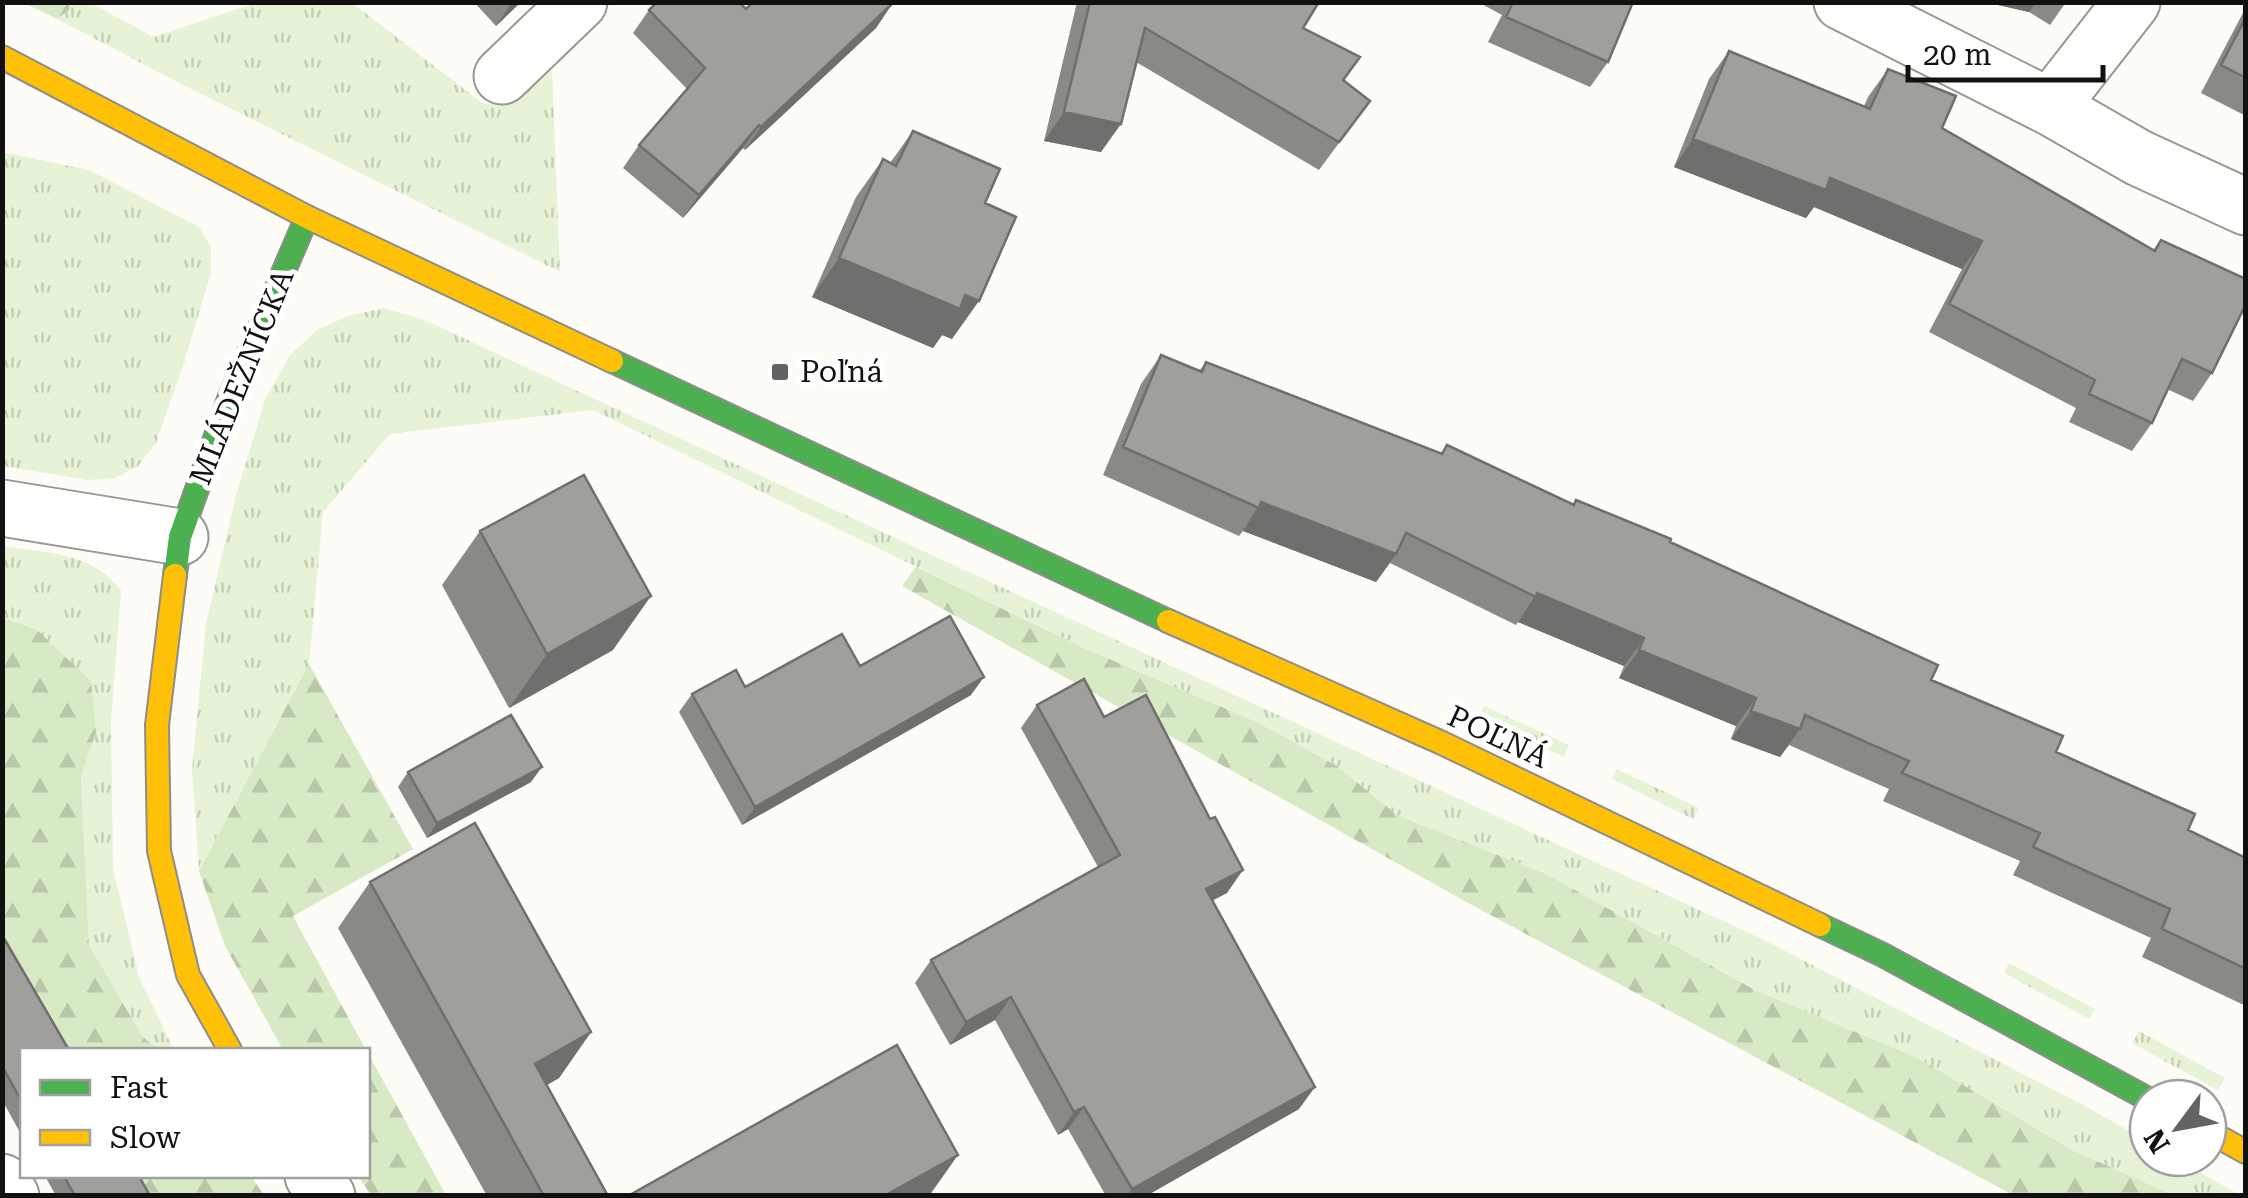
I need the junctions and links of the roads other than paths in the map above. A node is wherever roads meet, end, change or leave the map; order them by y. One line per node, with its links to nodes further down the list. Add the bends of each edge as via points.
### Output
1 (579, 2): 5 (street)
2 (1842, 2): 6 (street)
3 (2132, 2): 6 (street)
4 (2, 58): 8 (street, POĽNÁ)
5 (502, 76)
6 (2050, 107): 7 (street)
7 (2246, 207)
8 (307, 217): 10 (street, MLÁDEŽNÍCKA, via 229,399); 12 (street, POĽNÁ, via 1052,568 1478,760 1883,954)
9 (2, 508): 10 (street)
10 (180, 538): 11 (street, MLÁDEŽNÍCKA, via 156,725 159,851 188,975)
11 (229, 1048)
12 (2128, 1088)
13 (2, 1182): 14 (street)
14 (10, 1196)

